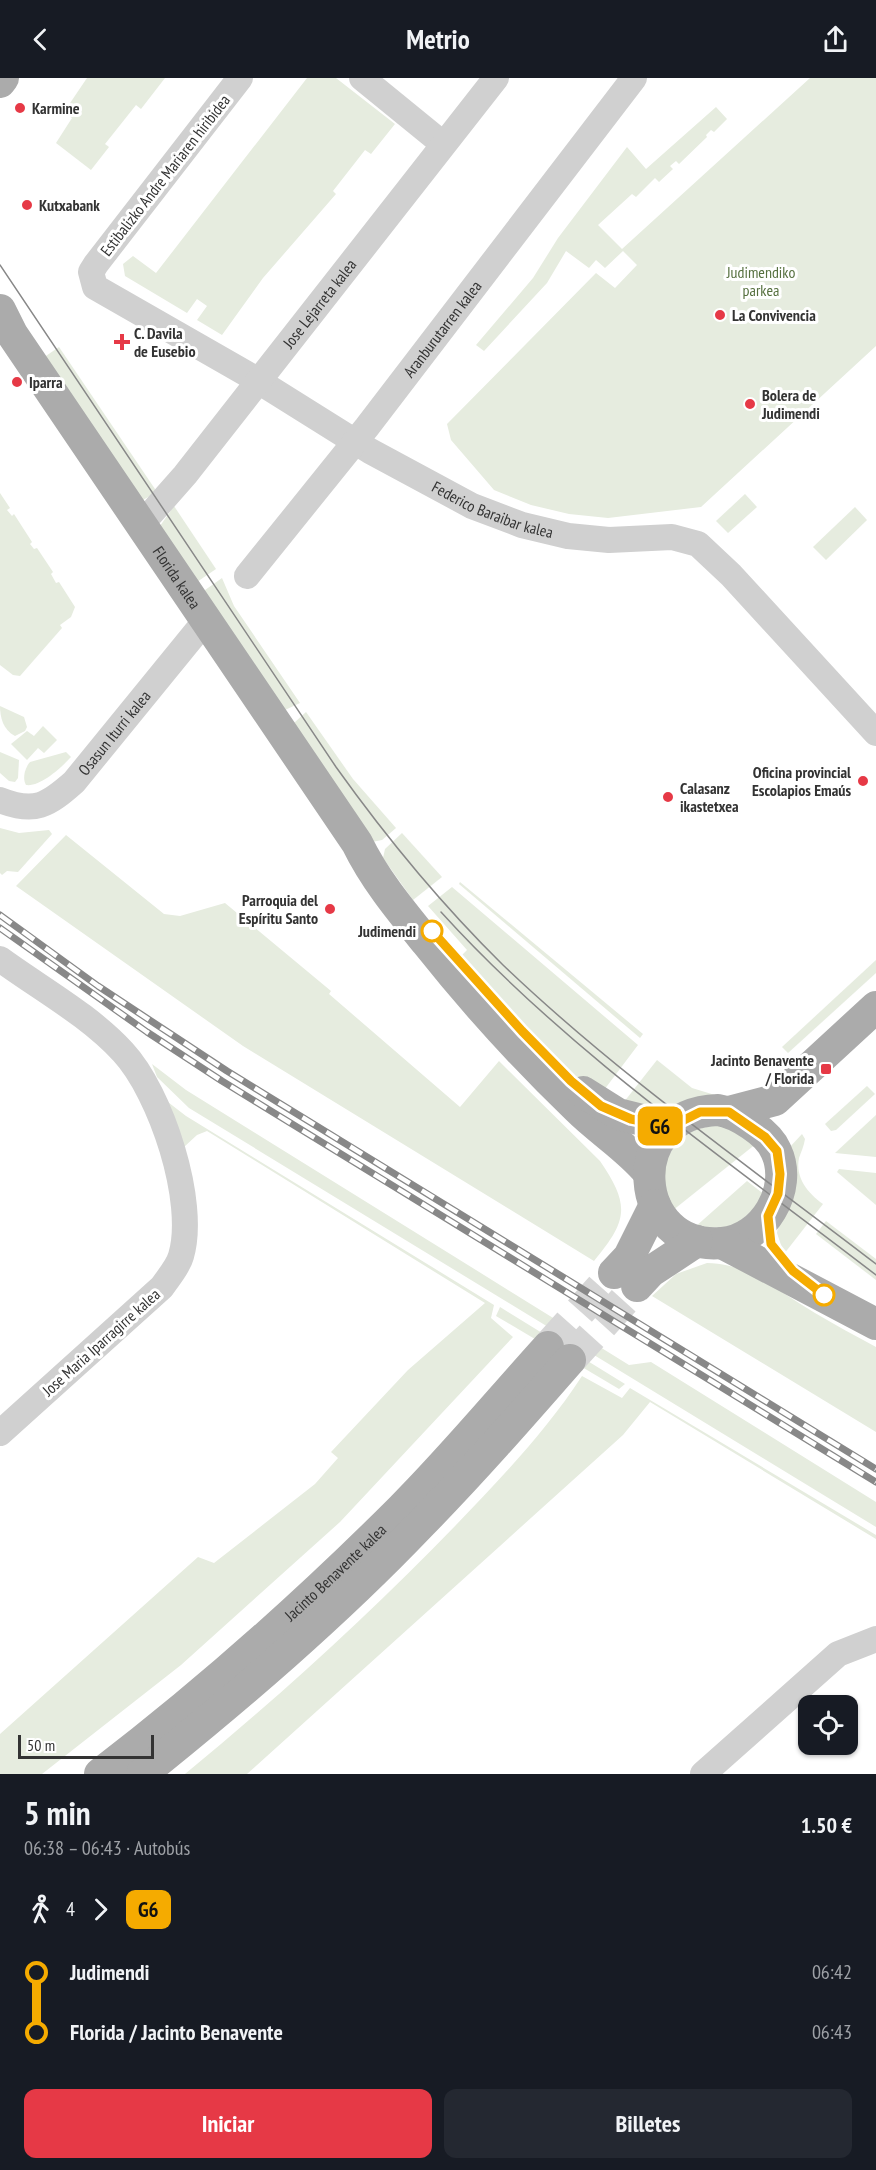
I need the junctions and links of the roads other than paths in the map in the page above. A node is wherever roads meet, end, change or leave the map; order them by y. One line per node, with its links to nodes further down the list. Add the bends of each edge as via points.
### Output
1 (3, 78): 6 (main road)
2 (240, 78): 8 (street, Estibalizko Andre Mariaren hiribidea)
3 (362, 78): 7 (street)
4 (496, 78): 7 (street, Jose Lejarreta kalea)
5 (634, 78): 11 (street, Aranburutarren kalea)
6 (0, 82)
7 (443, 144): 10 (street, Jose Lejarreta kalea)
8 (91, 272): 10 (street, Federico Baraibar kalea, via 96,287)
9 (4, 323): 12 (main road, Florida kalea)
10 (259, 381): 11 (street, Federico Baraibar kalea); 12 (street, Jose Lejarreta kalea)
11 (355, 441): 13 (street, Aranburutarren kalea); 15 (street, Federico Baraibar kalea, via 472,506 530,527 568,536 609,540 672,537 698,544)
12 (140, 526): 14 (main road, Florida kalea)
13 (247, 576)
14 (206, 620): 16 (street, Osasun Iturri kalea, via 74,782 35,808); 17 (main road, Florida kalea)
15 (876, 733)
16 (0, 800)
17 (357, 843): 23 (main road, Florida kalea, via 490,997 586,1095 618,1114); 26 (main road, Florida kalea, via 388,895 466,991 564,1095)
18 (0, 959): 25 (street, Jose Maria Iparragirre kalea, via 99,1029 124,1053 142,1078 170,1140)
19 (0, 972): 25 (street, Jose Maria Iparragirre kalea, via 95,1044 121,1069)
20 (876, 1007): 21 (main road)
21 (775, 1100): 22 (main road); 24 (main road)
22 (729, 1112): 23 (main road, via 700,1112); 24 (main road)
23 (670, 1127): 26 (main road, via 656,1144)
24 (769, 1142): 28 (main road, via 777,1151 780,1174 778,1194)
25 (176, 1170): 32 (street, Jose Maria Iparragirre kalea, via 183,1191 186,1229 181,1259 162,1287)
26 (648, 1172): 27 (main road, via 648,1188)
27 (655, 1205): 29 (main road, via 680,1233); 29 (main road, via 630,1257 626,1280)
28 (768, 1216): 29 (main road, via 735,1240); 30 (main road, via 768,1233 777,1254)
29 (709, 1242): 30 (main road)
30 (817, 1292): 31 (main road)
31 (876, 1324)
32 (0, 1433)
33 (876, 1639): 36 (street, via 838,1654)
34 (100, 1774): 35 (main road, Jacinto Benavente kalea, via 223,1674 343,1565 559,1354 472,1470 360,1585 300,1642)
35 (142, 1774)
36 (703, 1774)

